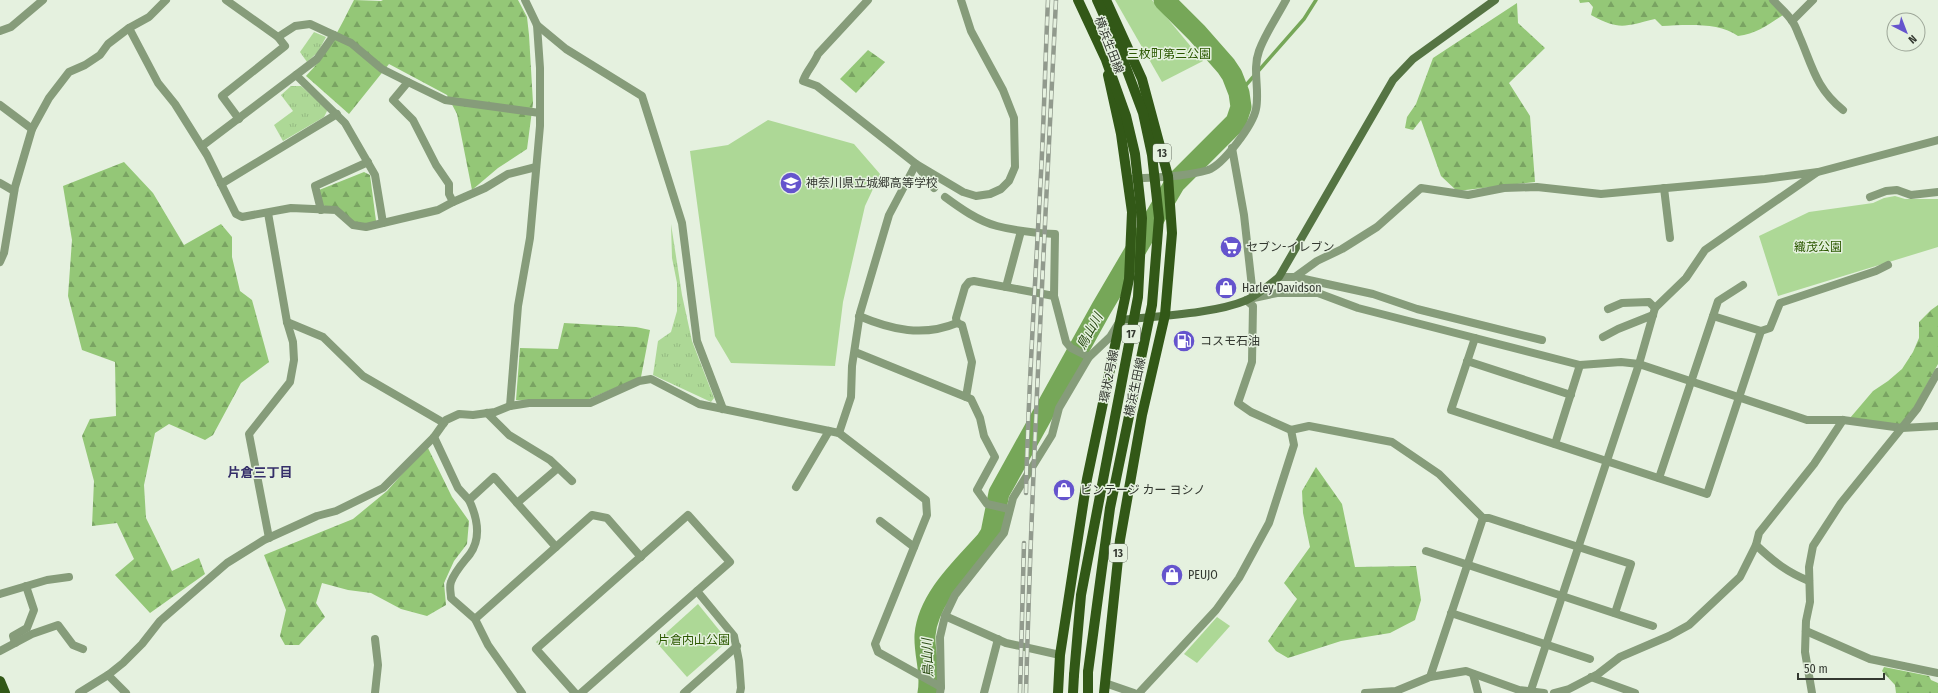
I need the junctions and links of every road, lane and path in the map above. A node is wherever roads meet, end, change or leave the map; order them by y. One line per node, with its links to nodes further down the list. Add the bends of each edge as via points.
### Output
1 (43, 0): 17 (street, via 11,27)
2 (166, 0): 16 (street, via 149,17)
3 (226, 0): 19 (street)
4 (525, 0): 15 (street)
5 (868, 0): 32 (street, via 818,54 806,71 803,81 818,86)
6 (961, 0): 32 (street, via 971,31 1003,90 1014,118 1015,167 1009,181 1001,189 976,196 963,192)
7 (1077, 0): 36 (main road, 横浜生田線, via 1107,70); 152 (main road, 環状2号線 / 17, bridge, via 1106,60 1126,116 1135,154 1142,218 1138,297 1081,596)
8 (1096, 0): 153 (main road, 17, bridge, via 1119,49 1143,113 1152,155 1159,218 1152,305 1110,508 1088,672)
9 (1106, 0): 35 (main road, 横浜生田線 / 13, via 1142,78)
10 (1286, 0): 30 (street, via 1259,52 1256,110 1249,127)
11 (1495, 0): 53 (street, via 1413,59 1393,80)
12 (1773, 0): 14 (street)
13 (1812, 0): 14 (street)
14 (1792, 21): 23 (street, via 1815,76 1829,99)
15 (537, 25): 24 (street); 82 (street, via 566,49 642,96 682,222 697,341)
16 (129, 28): 27 (street, via 108,44 100,55 69,72 49,98); 29 (street, via 158,83)
17 (0, 31)
18 (334, 36): 19 (street, via 310,24 295,26); 20 (street, via 317,59); 21 (street, via 351,43 382,69)
19 (278, 37): 26 (street, via 285,46 222,96)
20 (296, 75): 25 (street); 26 (street)
21 (408, 82): 24 (street, via 445,100); 45 (street, via 393,100 413,120 436,165 449,184 449,194)
22 (0, 105): 27 (street)
23 (1843, 110)
24 (540, 113): 33 (street)
25 (336, 114): 31 (street, via 345,123); 38 (street)
26 (239, 118): 29 (street)
27 (32, 129): 41 (street)
28 (1938, 140): 34 (street)
29 (202, 146): 38 (street)
30 (1232, 148): 35 (street, via 1210,169); 58 (street, via 1244,215)
31 (368, 162): 46 (street, via 315,186); 48 (street, via 375,175)
32 (916, 164): 39 (street); 62 (street, via 889,215)
33 (536, 167): 45 (street, via 508,174 485,188); 81 (street, via 530,238 518,306)
34 (1818, 172): 40 (street); 60 (street, via 1705,250 1686,278)
35 (1168, 176): 36 (street); 61 (main road, 横浜生田線 / 13, via 1172,234)
36 (1128, 180): 64 (main road, 横浜生田線, via 1132,212 1128,278)
37 (0, 183): 41 (street)
38 (220, 184): 47 (street, via 236,214 242,217)
39 (934, 188)
40 (1664, 188): 50 (street); 54 (street, via 1601,194 1537,187 1504,188 1468,195 1420,188 1377,227 1317,261)
41 (14, 191): 51 (street, via 4,253)
42 (1938, 192): 44 (street, via 1911,195 1897,190)
43 (945, 197): 49 (street, via 963,210 995,226)
44 (1870, 197)
45 (453, 202): 48 (street, via 438,210)
46 (320, 210): 47 (street, via 291,208); 48 (street, via 336,210 353,225 360,227)
47 (268, 213): 65 (street)
48 (383, 224)
49 (1021, 231): 56 (street); 57 (street, via 1055,234)
50 (1670, 238)
51 (0, 262)
52 (1888, 265): 67 (street, via 1780,304 1770,328)
53 (1280, 277): 54 (street); 58 (street)
54 (1295, 277): 70 (street, via 1373,294 1417,310)
55 (1743, 285): 63 (street, via 1718,301)
56 (1006, 287): 57 (street); 66 (street, via 969,282 965,287 956,318)
57 (1054, 296): 72 (street, via 1066,342 1071,348)
58 (1250, 298): 61 (street, via 1213,309); 69 (street, via 1277,293 1318,293 1358,308); 88 (street, via 1253,306 1252,362 1238,403)
59 (1608, 309): 60 (street, via 1629,302 1649,302)
60 (1654, 312): 68 (street); 74 (street)
61 (1164, 315): 64 (street); 138 (main road, 横浜生田線 / 13, via 1142,415 1120,540)
62 (859, 316): 66 (street, via 885,327 902,330 921,331); 71 (street)
63 (1714, 316): 67 (street); 77 (street)
64 (1121, 320): 72 (street, via 1110,337); 130 (main road, 横浜生田線, via 1087,479)
65 (287, 322): 85 (street, via 323,337 363,376); 103 (street, via 293,342 294,360 290,382 249,434)
66 (957, 323): 79 (street, via 962,325 972,362)
67 (1761, 331): 80 (street)
68 (1603, 337)
69 (1475, 338): 73 (street); 75 (street)
70 (1542, 340)
71 (855, 352): 79 (street); 90 (street, via 851,397)
72 (1089, 357): 100 (street, via 1060,408 1052,435 1019,486)
73 (1467, 361): 78 (street); 92 (street, via 1451,410)
74 (1639, 364): 75 (street, via 1621,362); 77 (street); 93 (street)
75 (1580, 365): 78 (street)
76 (1938, 372): 87 (street, via 1917,409)
77 (1692, 381): 80 (street); 95 (street)
78 (1571, 395): 92 (street)
79 (966, 397): 100 (street, via 971,399 980,418 984,436 995,457 977,490 987,504)
80 (1739, 397): 84 (street, via 1807,420); 95 (street, via 1707,494)
81 (510, 406): 82 (street, via 529,403 590,403 639,381 651,379 699,404); 83 (street)
82 (723, 409): 89 (street)
83 (487, 413): 85 (street, via 459,414); 94 (street, via 509,435 550,460)
84 (1844, 420): 87 (street); 104 (street, via 1814,464 1759,534)
85 (444, 423): 91 (street)
86 (1938, 426): 87 (street)
87 (1902, 428): 112 (street, via 1822,530 1813,546)
88 (1291, 430): 101 (street, via 1309,426 1392,442 1439,474); 155 (street, via 1294,445 1269,523 1239,578 1216,610)
89 (829, 431): 90 (street); 97 (street)
90 (839, 433): 106 (street, via 926,500 927,515)
91 (434, 437): 98 (street, via 458,488); 103 (street, via 382,488 336,511 317,516)
92 (1555, 444): 93 (street)
93 (1607, 461): 95 (street); 107 (street)
94 (558, 468): 96 (street); 99 (street)
95 (1659, 478)
96 (572, 481)
97 (796, 487)
98 (469, 500): 99 (street, via 494,477); 120 (street, via 478,531 471,552 450,584 451,598)
99 (517, 503): 105 (street)
100 (1009, 509): 119 (street, via 1004,533 955,595)
101 (1483, 518): 107 (street); 110 (street)
102 (880, 521): 106 (street)
103 (269, 538): 134 (street, via 227,563 160,621 142,644)
104 (1756, 545): 112 (street, via 1778,565); 136 (street, via 1740,577 1690,625 1620,657)
105 (556, 547): 109 (street, via 592,515 607,518); 120 (street)
106 (914, 547): 139 (street, via 875,644 878,652 932,682)
107 (1578, 547): 116 (street); 118 (street, via 1631,564)
108 (1426, 551): 110 (street)
109 (641, 556): 114 (street, via 688,515 730,562); 146 (street, via 536,649)
110 (1468, 564): 116 (street); 117 (street)
111 (69, 577): 113 (street)
112 (1809, 581): 122 (street, via 1810,602)
113 (26, 586): 115 (street); 125 (street, via 34,610 27,628 13,636)
114 (696, 591): 127 (street, via 734,636); 147 (street)
115 (0, 594)
116 (1562, 596): 118 (street); 126 (street)
117 (1451, 613): 126 (street); 135 (street)
118 (1615, 613): 121 (street)
119 (945, 616): 124 (street); 139 (street, via 940,638)
120 (474, 619): 145 (street, via 488,646)
121 (1653, 626)
122 (1806, 631): 132 (street, via 1870,660); 161 (street, via 1805,652)
123 (375, 639): 144 (street, via 378,665)
124 (998, 639): 130 (street, via 1032,650); 150 (street)
125 (15, 643): 128 (street, via 58,625 73,644); 129 (street)
126 (1546, 644): 131 (street); 140 (street)
127 (737, 646): 148 (street); 149 (street, via 742,688)
128 (83, 649)
129 (0, 651)
130 (1060, 655): 151 (main road, 横浜生田線)
131 (1590, 659)
132 (1938, 673)
133 (1473, 674): 135 (street, via 1466,672); 140 (street); 157 (street)
134 (108, 676): 142 (street); 143 (street)
135 (1430, 677): 156 (street, via 1396,691)
136 (1591, 677): 159 (street, via 1569,689); 160 (street)
137 (0, 681): 141 (main road)
138 (1105, 688): 154 (street)
139 (941, 690)
140 (1530, 692): 158 (street)
141 (5, 693)
142 (79, 693)
143 (126, 693)
144 (375, 693)
145 (522, 693)
146 (575, 693)
147 (581, 693)
148 (684, 693)
149 (740, 693)
150 (984, 693)
151 (1058, 693)
152 (1073, 693)
153 (1088, 693)
154 (1134, 693)
155 (1139, 693)
156 (1365, 693)
157 (1478, 693)
158 (1544, 693)
159 (1554, 693)
160 (1635, 693)
161 (1812, 693)

